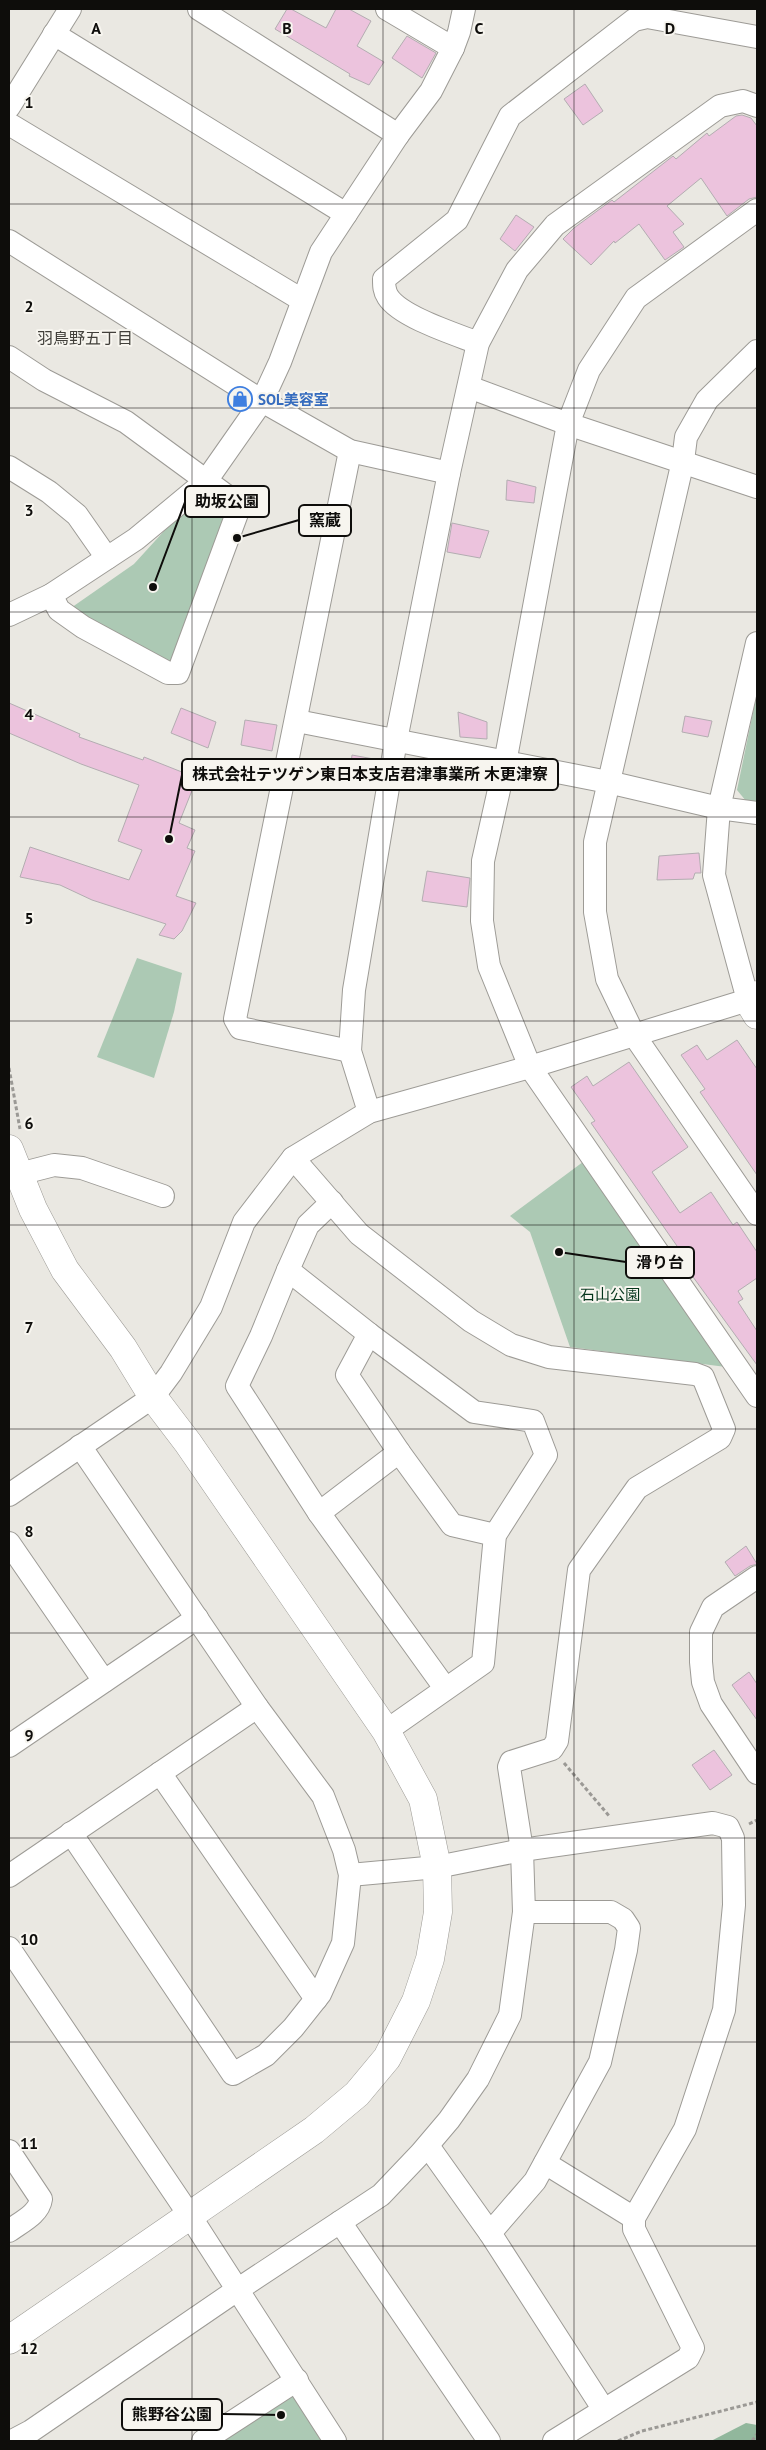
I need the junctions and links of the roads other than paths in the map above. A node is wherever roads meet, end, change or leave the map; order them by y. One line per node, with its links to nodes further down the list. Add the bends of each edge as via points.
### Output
1 (70, 9): 5 (street)
2 (199, 9): 11 (street)
3 (387, 9): 7 (street)
4 (464, 9): 7 (street)
5 (54, 34): 9 (street); 13 (street)
6 (757, 37): 16 (street, via 647,17 634,20 510,116 457,220 384,279 390,299 421,321)
7 (453, 48): 11 (street, via 431,91)
8 (757, 106): 16 (street, via 743,101 720,106 555,225 518,270)
9 (9, 107)
10 (9, 124): 15 (street)
11 (398, 135): 13 (street)
12 (757, 210): 21 (street, via 636,298 589,370)
13 (346, 214): 15 (street, via 321,252)
14 (9, 241): 20 (street)
15 (302, 300): 20 (street)
16 (478, 343): 19 (street)
17 (757, 351): 23 (street, via 707,400 686,437)
18 (9, 357): 26 (street, via 44,380 126,422)
19 (469, 387): 21 (street); 25 (street)
20 (262, 402): 22 (street); 26 (street)
21 (568, 424): 23 (street); 34 (street)
22 (350, 451): 25 (street); 32 (street)
23 (683, 461): 27 (street); 35 (street)
24 (9, 467): 28 (street, via 49,492 77,515)
25 (449, 473): 33 (street)
26 (206, 481): 28 (street, via 136,539); 29 (street, via 239,508 178,673 168,673 83,627 59,610)
27 (757, 487)
28 (107, 558): 29 (street)
29 (50, 594): 30 (street)
30 (9, 615)
31 (757, 643): 36 (street)
32 (297, 721): 33 (street); 40 (street, via 236,1019 240,1028)
33 (396, 740): 34 (street); 40 (street, via 354,990)
34 (505, 763): 35 (street); 41 (street, via 483,861 482,921 489,966)
35 (608, 782): 36 (street); 39 (street, via 595,842 595,912 607,978)
36 (719, 808): 37 (street); 38 (street, via 714,875)
37 (757, 814)
38 (754, 1003): 39 (street)
39 (634, 1035): 41 (street); 48 (street)
40 (350, 1051): 42 (street)
41 (530, 1067): 42 (street); 51 (street)
42 (369, 1112): 44 (street)
43 (15, 1142): 45 (street)
44 (293, 1158): 47 (street); 52 (street, via 244,1222 211,1307 172,1373)
45 (19, 1174): 46 (street, via 54,1165 82,1168); 52 (street, via 65,1270 123,1348)
46 (163, 1196)
47 (332, 1202): 49 (street, via 308,1225); 69 (street, via 359,1234 471,1321 510,1345 549,1357 703,1377 724,1429 720,1438 637,1488 579,1570 557,1741 552,1749 511,1762 509,1767)
48 (757, 1214)
49 (288, 1270): 50 (street); 56 (street, via 237,1386)
50 (368, 1334): 54 (street, via 347,1375); 57 (street, via 474,1412 533,1421 546,1455)
51 (757, 1396)
52 (153, 1397): 53 (street); 64 (street)
53 (80, 1446): 55 (street); 60 (street)
54 (399, 1452): 56 (street); 57 (street, via 452,1525)
55 (9, 1496)
56 (319, 1513): 62 (street)
57 (495, 1536): 62 (street, via 483,1663)
58 (9, 1542): 61 (street)
59 (756, 1582): 67 (street, via 713,1607 701,1632 701,1662 703,1682 711,1704)
60 (197, 1618): 61 (street); 63 (street)
61 (104, 1681): 65 (street)
62 (445, 1688): 64 (street)
63 (257, 1707): 66 (street); 71 (street, via 323,1796)
64 (386, 1731): 70 (street, via 423,1799)
65 (12, 1736)
66 (160, 1773): 68 (street); 75 (street)
67 (757, 1773)
68 (71, 1833): 72 (street); 75 (street, via 233,2074 266,2055)
69 (522, 1850): 70 (street); 73 (street); 80 (street, via 713,1823 728,1827 733,1838 734,1904 724,2010 685,2129)
70 (436, 1867): 71 (street); 79 (street, via 438,1912 430,1960 416,2001 387,2058 357,2094 314,2130)
71 (350, 1875): 75 (street, via 343,1943)
72 (9, 1876)
73 (524, 1912): 76 (street, via 510,2016 478,2079); 78 (street, via 611,1912 623,1919 629,1928 600,2062)
74 (9, 1948): 79 (street)
75 (316, 1999)
76 (428, 2146): 81 (street, via 381,2195); 83 (street)
77 (9, 2151): 82 (street, via 41,2199 35,2212)
78 (545, 2163): 80 (street); 83 (street, via 535,2181)
79 (190, 2216): 84 (street); 85 (street)
80 (634, 2218): 87 (street, via 634,2229 693,2348 688,2358)
81 (340, 2222): 84 (street); 91 (street)
82 (9, 2231)
83 (490, 2233): 87 (street)
84 (237, 2290): 86 (street); 88 (street, via 32,2431)
85 (9, 2340)
86 (297, 2380): 89 (street); 90 (street)
87 (604, 2410): 92 (street)
88 (12, 2441)
89 (204, 2441)
90 (335, 2441)
91 (489, 2441)
92 (554, 2441)

